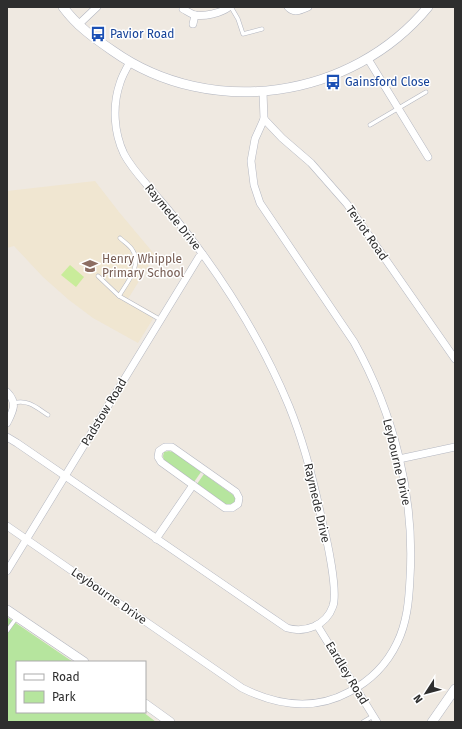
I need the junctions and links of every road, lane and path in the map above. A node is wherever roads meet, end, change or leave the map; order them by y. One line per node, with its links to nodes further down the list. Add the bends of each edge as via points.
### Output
1 (64, 7): 10 (street)
2 (97, 7): 10 (street)
3 (230, 7): 8 (street, via 212,14); 11 (lane, via 238,19 242,34)
4 (288, 7): 5 (street, via 295,12)
5 (308, 7)
6 (428, 7): 12 (street, via 394,40)
7 (183, 9): 8 (street)
8 (195, 15): 9 (street)
9 (193, 24)
10 (78, 25): 13 (street)
11 (262, 29)
12 (368, 59): 14 (street, via 314,82 284,90); 16 (street)
13 (130, 62): 14 (street, via 161,77 192,86 226,92); 21 (street, Raymede Drive, via 120,82 116,100 116,128 122,147 131,167)
14 (263, 92): 17 (street, Leybourne Drive)
15 (426, 92): 16 (lane)
16 (398, 108): 18 (lane); 19 (street)
17 (264, 119): 25 (street, Teviot Road, via 311,163 347,204); 32 (street, Leybourne Drive, via 255,139 251,161 254,186 260,203 354,342 379,394)
18 (370, 125)
19 (428, 157)
20 (120, 238): 23 (lane, via 133,251 136,261 134,271)
21 (203, 254): 24 (street, Padstow Road); 41 (street, Raymede Drive, via 251,329 280,385 300,437 327,540 334,592 332,609)
22 (98, 276): 23 (lane)
23 (119, 296): 24 (lane)
24 (161, 320): 33 (street, Padstow Road)
25 (455, 359)
26 (7, 392): 27 (street)
27 (14, 403): 28 (lane, via 26,402); 29 (street)
28 (48, 415)
29 (7, 423)
30 (7, 437): 33 (street)
31 (455, 447): 32 (street)
32 (399, 459): 44 (street, Leybourne Drive, via 409,515 409,602 398,643 373,676)
33 (65, 476): 36 (street); 37 (street, Padstow Road)
34 (193, 485): 34 (street, via 161,462 158,457 159,451 165,447 172,447 236,492 238,504 232,508 225,508); 36 (street)
35 (7, 526): 37 (street, Leybourne Drive)
36 (156, 539): 41 (street, via 287,628 302,630)
37 (26, 540): 38 (street, Padstow Road); 44 (street, Leybourne Drive, via 242,688 258,696 293,704 310,704 327,701)
38 (7, 572)
39 (7, 610): 40 (street)
40 (17, 616): 42 (lane); 43 (street)
41 (317, 625): 44 (street, Eardley Road)
42 (7, 631)
43 (83, 661)
44 (356, 688): 47 (street, Eardley Road)
45 (455, 689): 50 (street)
46 (146, 705): 48 (street)
47 (375, 719): 49 (lane)
48 (170, 722)
49 (362, 722)
50 (432, 722)

